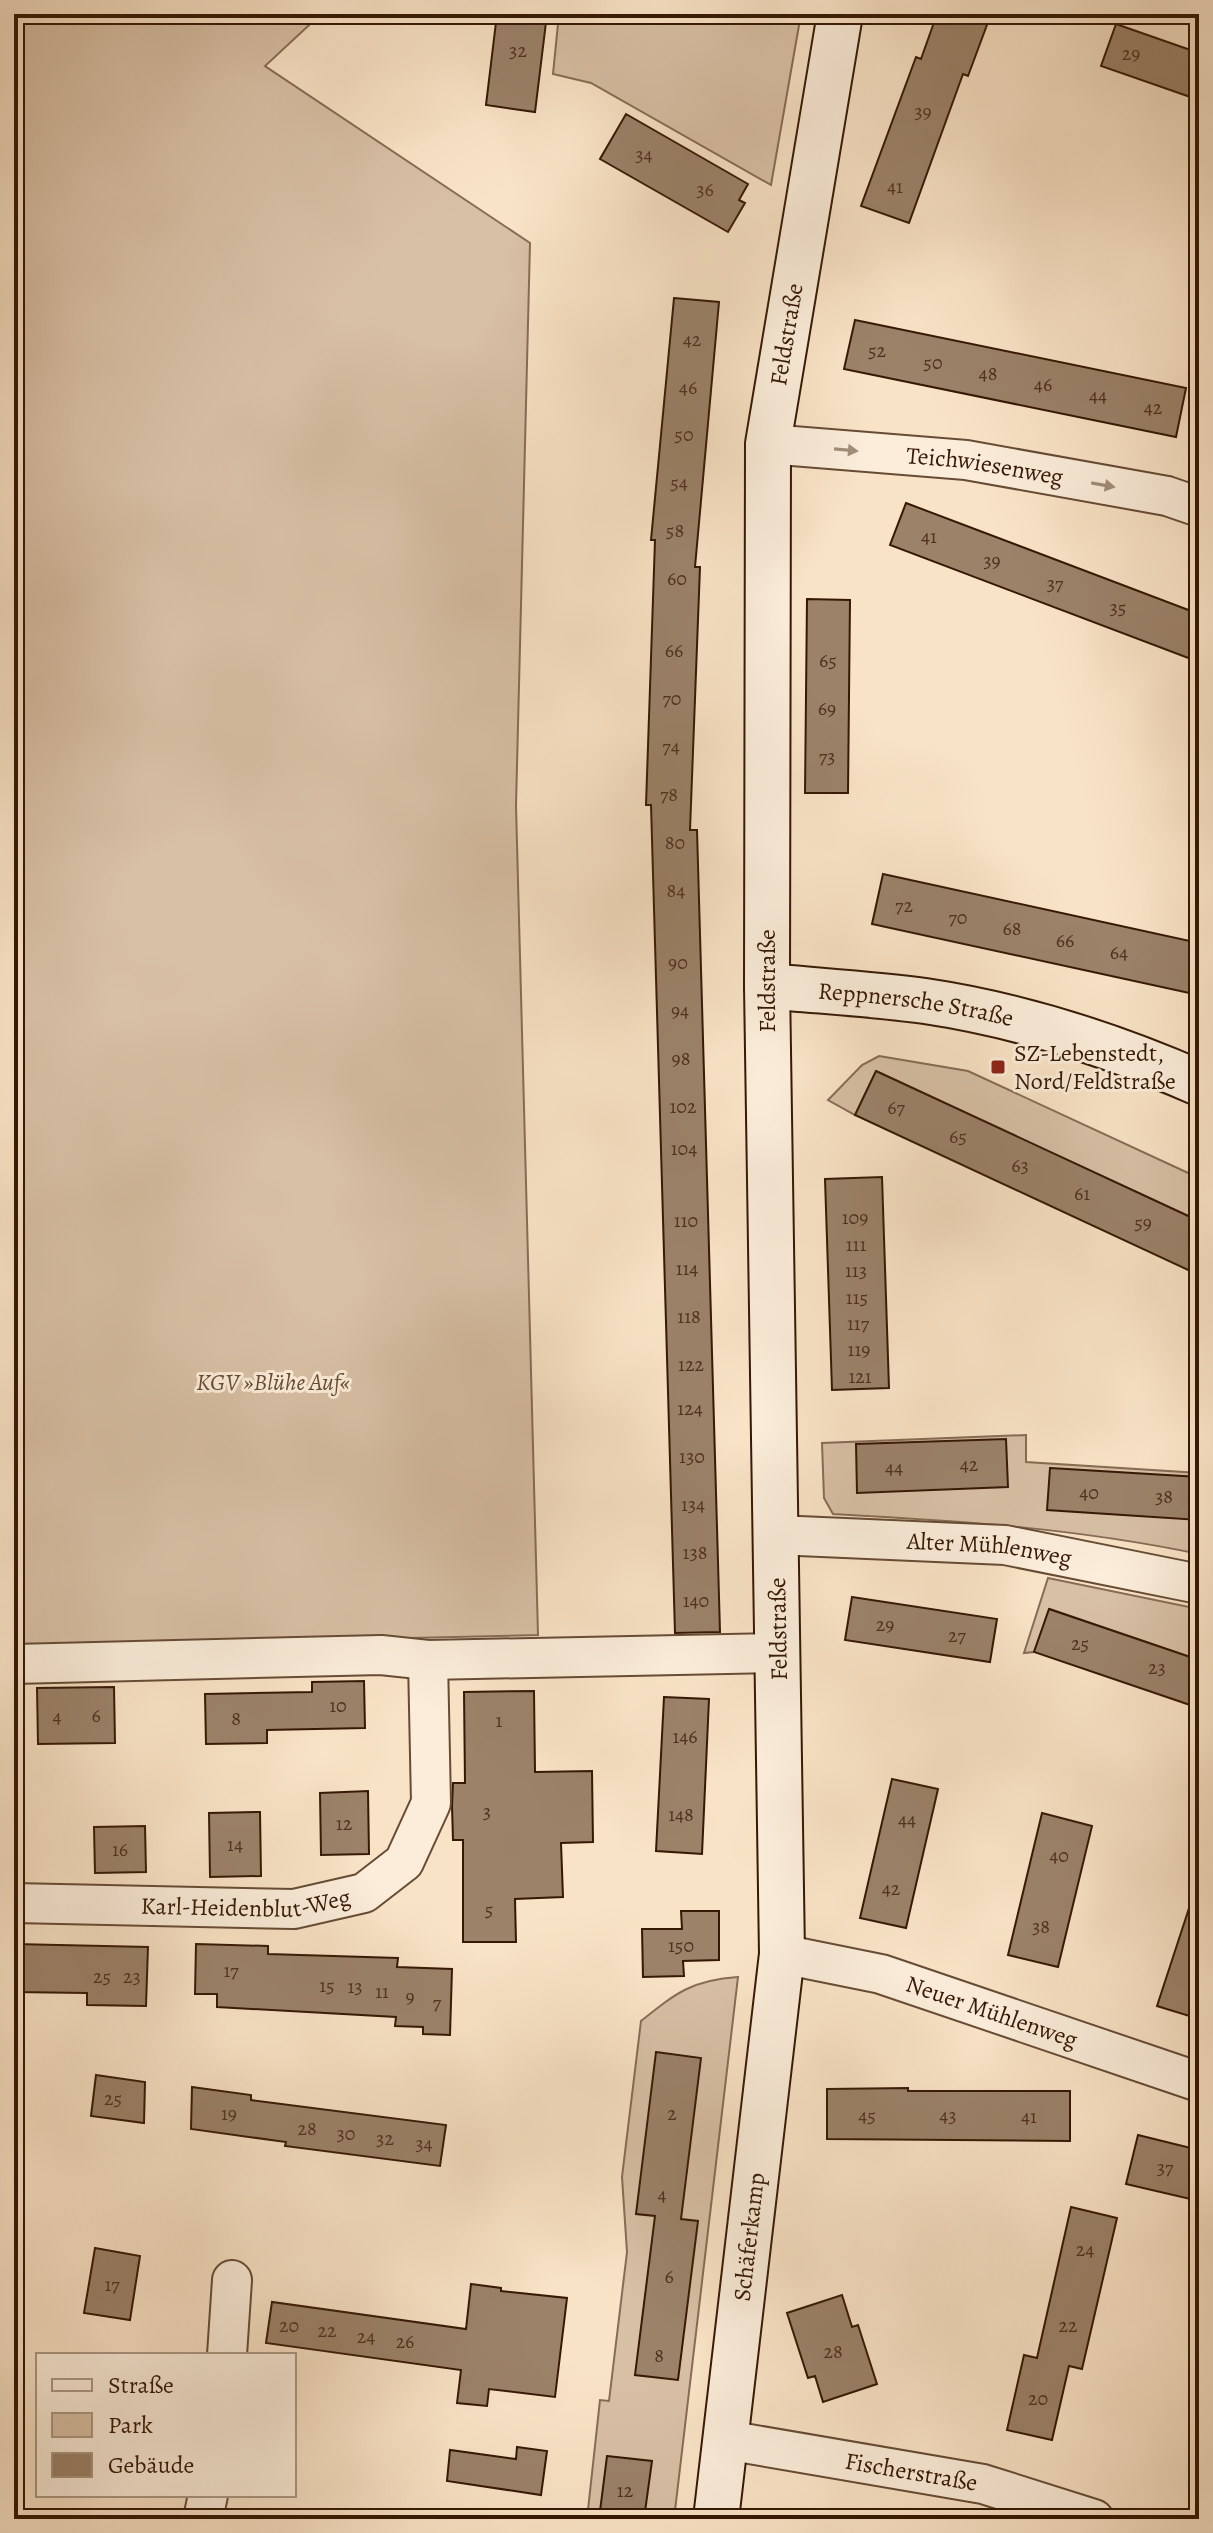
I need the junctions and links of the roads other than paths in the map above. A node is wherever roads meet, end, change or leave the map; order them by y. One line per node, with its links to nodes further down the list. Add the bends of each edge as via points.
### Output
1 (840, 14): 2 (street, Feldstraße)
2 (768, 444): 3 (street, Teichwiesenweg, one-way to 3, via 966,460 1167,496); 4 (street, Feldstraße)
3 (1199, 507)
4 (767, 986): 5 (street, Reppnersche Straße, via 926,1002 1030,1024 1128,1052); 6 (street, Feldstraße)
5 (1199, 1083)
6 (776, 1535): 7 (street, Alter Mühlenweg, via 1005,1545); 8 (street, Feldstraße)
7 (1199, 1584)
8 (779, 1653): 9 (street); 12 (street, Feldstraße)
9 (428, 1660): 10 (street, via 381,1655); 11 (street, Karl-Heidenblut-Weg, via 431,1803 404,1862 364,1893 294,1909)
10 (14, 1664)
11 (14, 1903)
12 (782, 1954): 13 (street, Neuer Mühlenweg, via 881,1974); 16 (street, Schäferkamp)
13 (1199, 2082)
14 (232, 2280): 15 (street)
15 (227, 2353)
16 (726, 2440): 19 (street, Schäferkamp); 20 (street, Fischerstraße, via 983,2484)
17 (208, 2497): 18 (street)
18 (203, 2519)
19 (716, 2519)
20 (1094, 2519)

